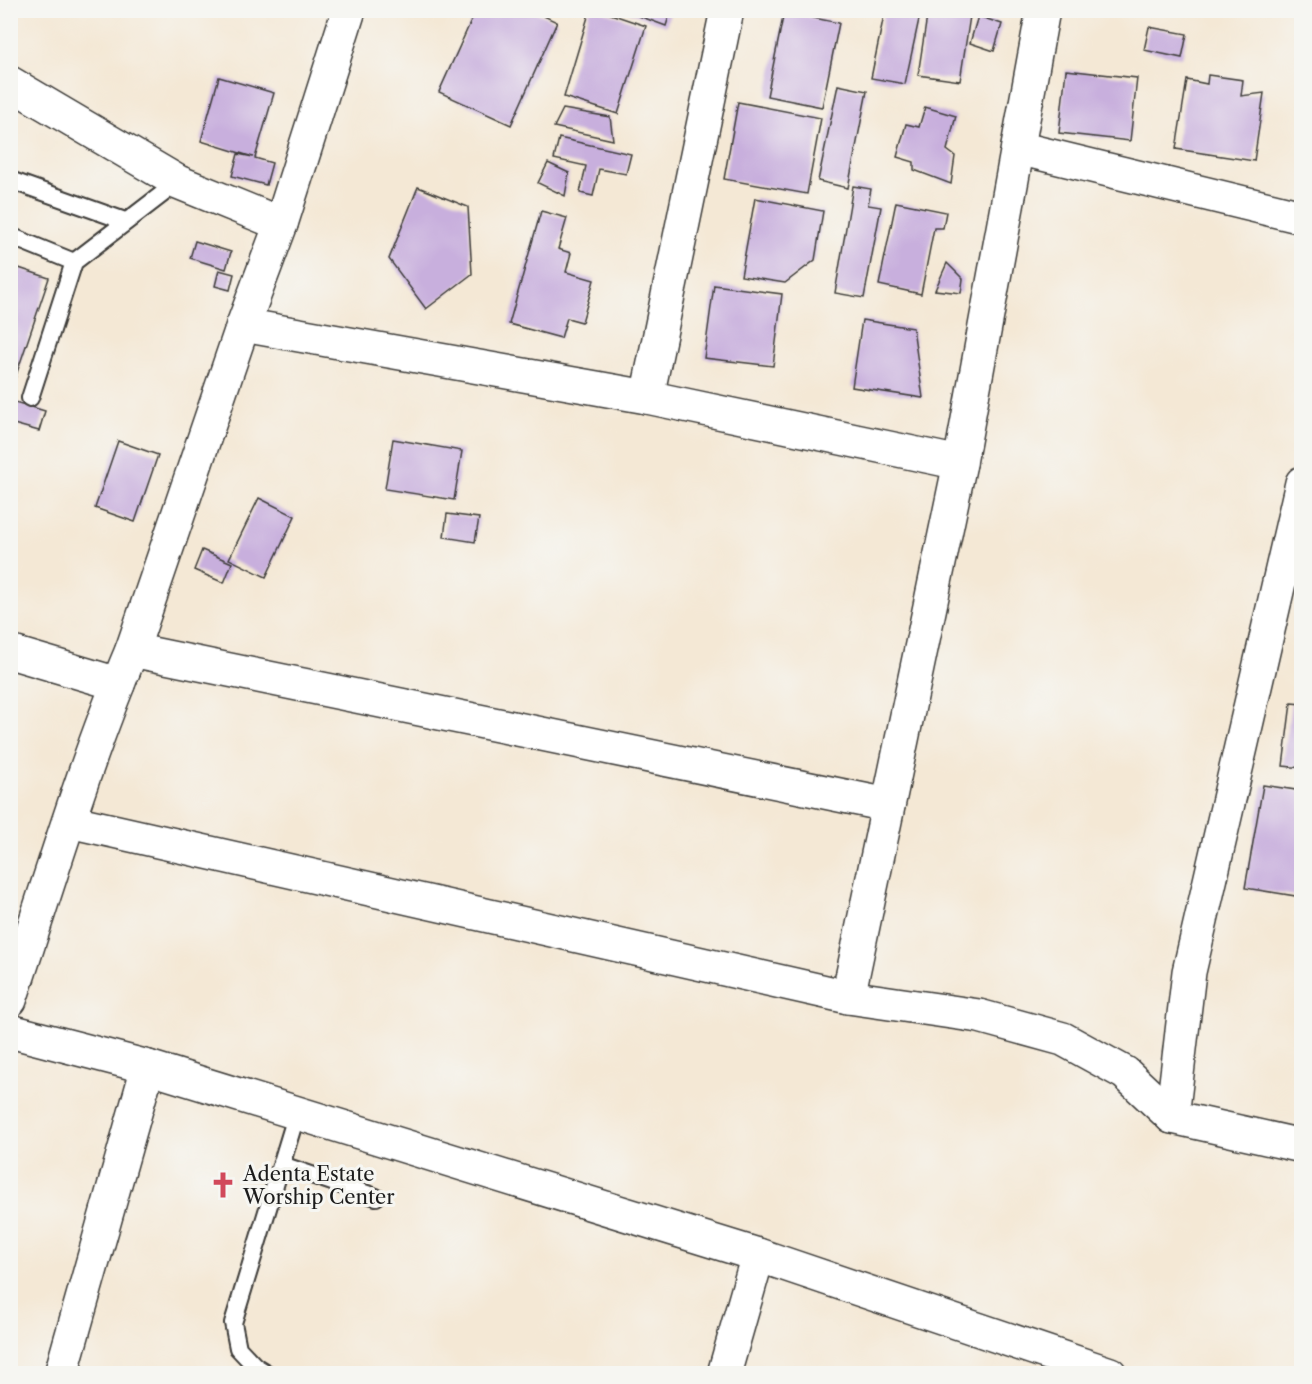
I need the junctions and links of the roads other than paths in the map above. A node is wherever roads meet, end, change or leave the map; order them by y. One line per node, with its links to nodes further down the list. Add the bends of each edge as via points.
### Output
1 (349, 10): 10 (street)
2 (727, 10): 14 (street)
3 (1043, 10): 5 (street)
4 (10, 83): 7 (street)
5 (1018, 148): 8 (street); 16 (street)
6 (10, 180): 9 (lane)
7 (178, 182): 9 (lane); 10 (street)
8 (1302, 217)
9 (125, 221): 12 (lane)
10 (281, 224): 13 (street)
11 (10, 236): 12 (lane)
12 (74, 262): 15 (lane)
13 (243, 325): 14 (street); 18 (street)
14 (647, 397): 16 (street)
15 (30, 398)
16 (960, 463): 21 (street)
17 (1302, 483): 28 (street, via 1189,972)
18 (132, 650): 20 (street); 21 (street)
19 (10, 652): 20 (street)
20 (118, 684): 22 (street)
21 (888, 805): 23 (street)
22 (69, 822): 23 (street); 24 (street)
23 (848, 997): 28 (street, via 979,1016 1063,1039 1125,1072)
24 (10, 1000)
25 (10, 1031): 26 (street)
26 (148, 1067): 27 (street); 33 (street)
27 (297, 1113): 30 (lane); 32 (street)
28 (1172, 1117): 29 (street)
29 (1302, 1146)
30 (282, 1165): 31 (lane); 34 (lane, via 233,1323 238,1348)
31 (376, 1197)
32 (758, 1255): 35 (street); 36 (street)
33 (61, 1374)
34 (268, 1374)
35 (724, 1374)
36 (1110, 1374)

